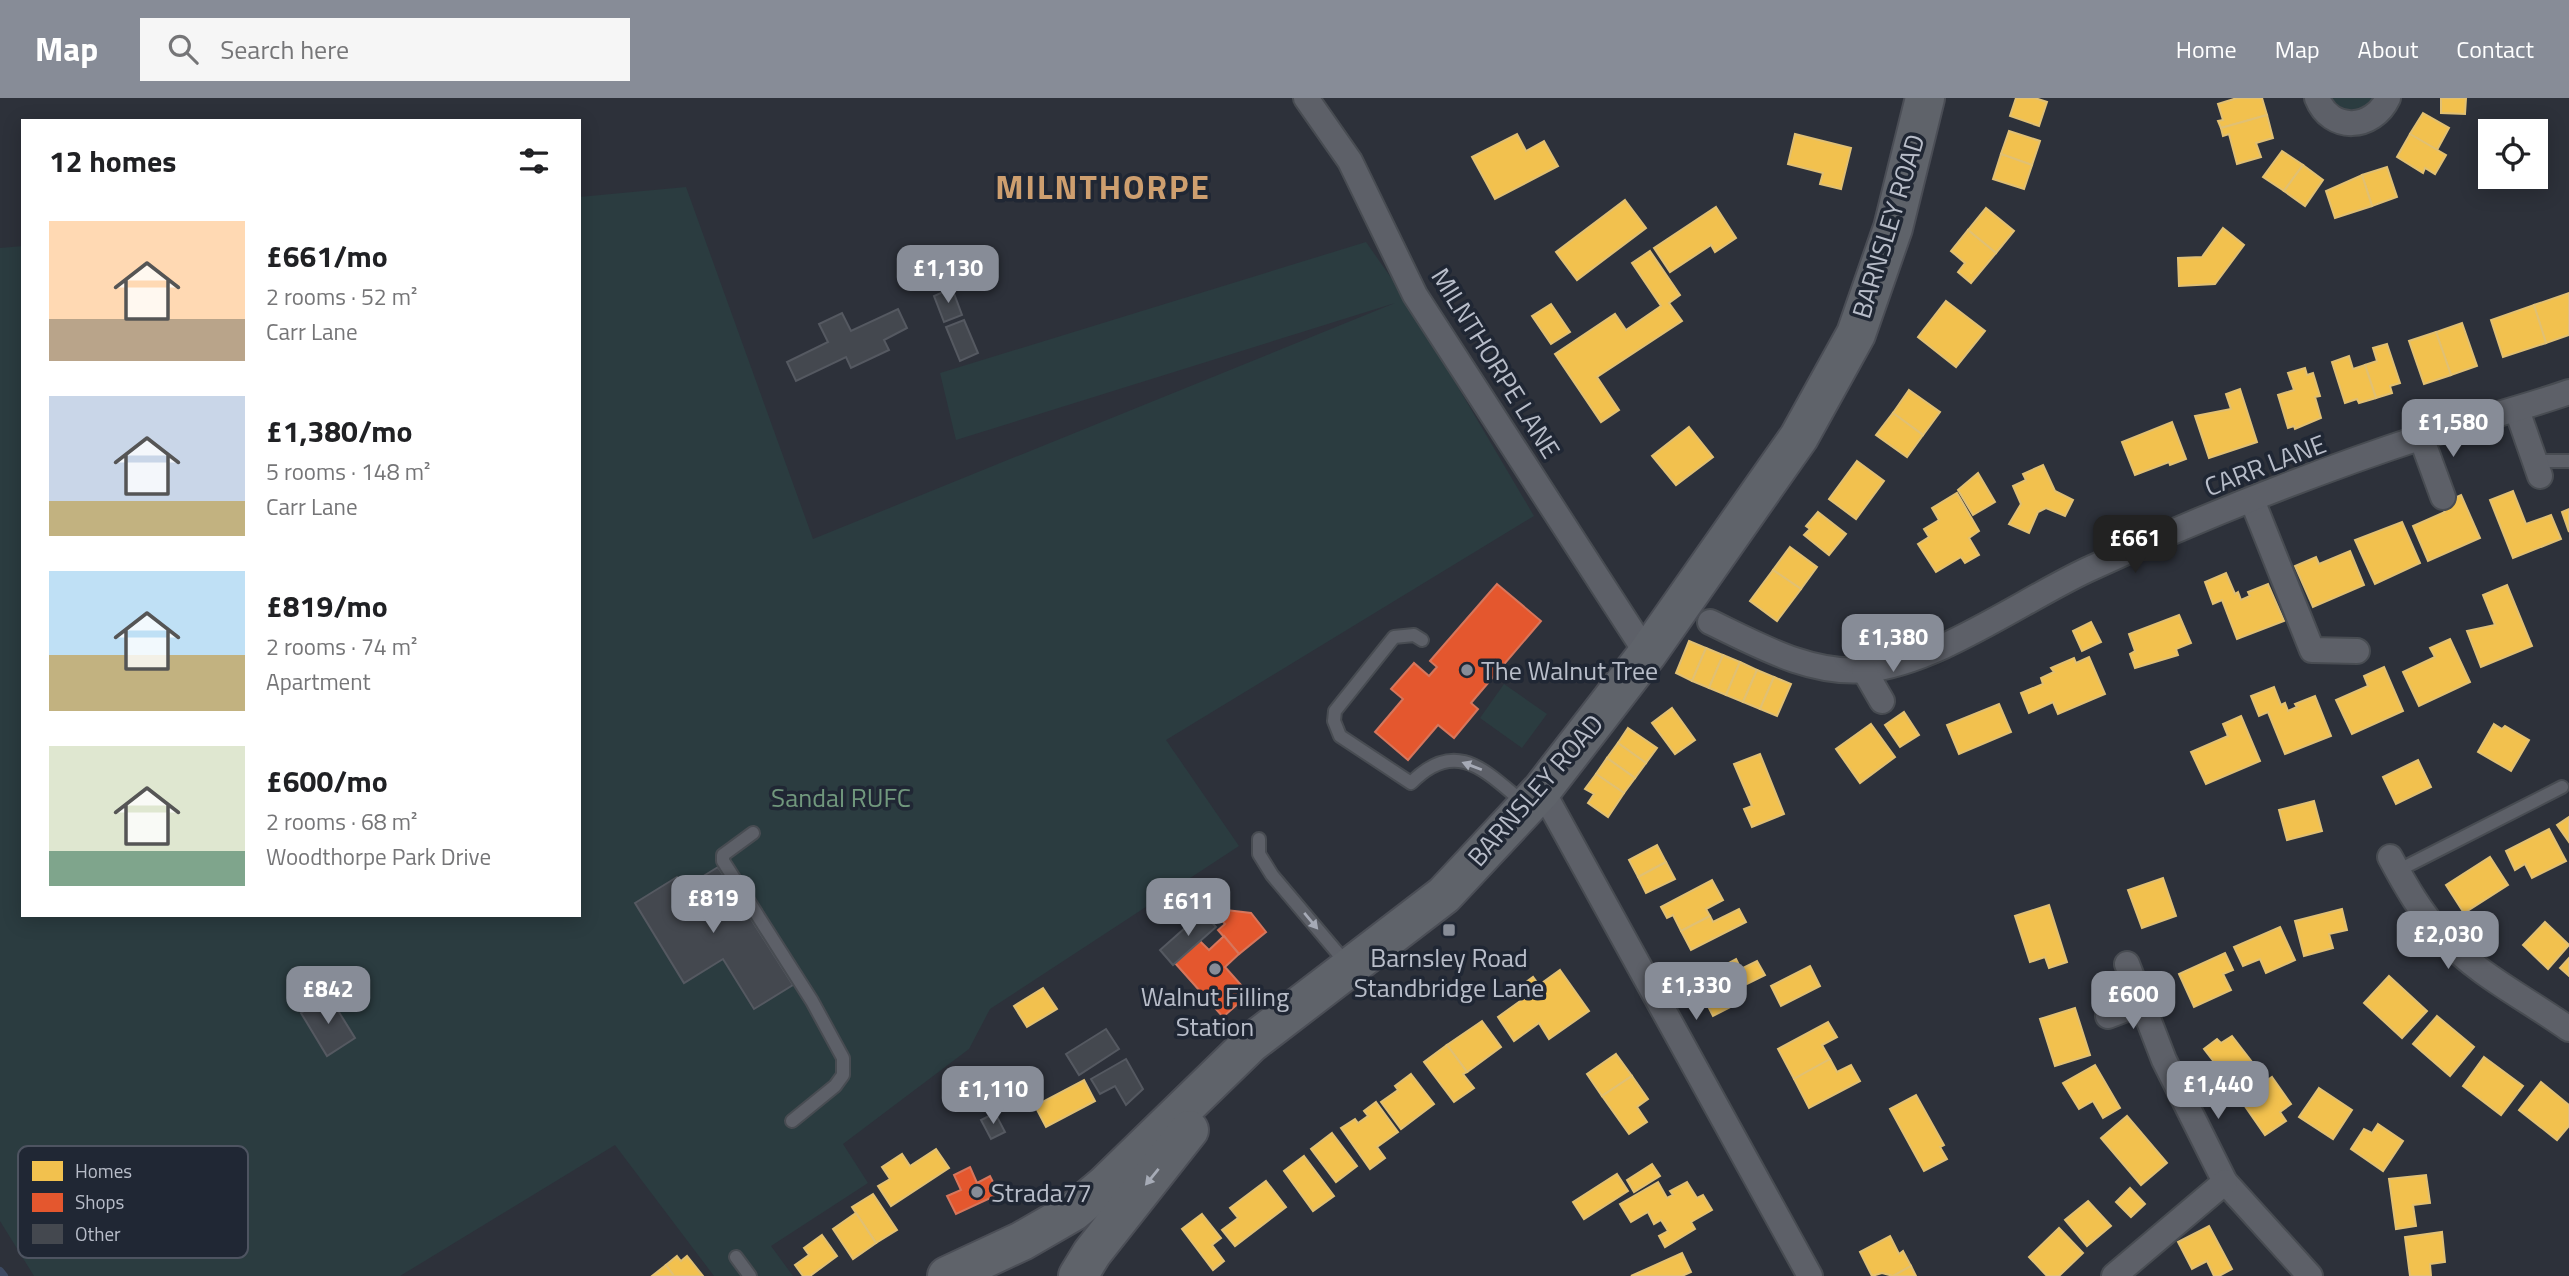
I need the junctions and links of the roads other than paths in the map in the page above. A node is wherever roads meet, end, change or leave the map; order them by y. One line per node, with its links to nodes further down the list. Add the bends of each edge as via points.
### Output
1 (1306, 98): 15 (street, MILNTHORPE LANE, via 1350,160 1415,295)
2 (1925, 98): 15 (main road, BARNSLEY ROAD, via 1893,228 1856,334 1799,437)
3 (2317, 98): 4 (street, via 2330,117 2358,124 2377,115)
4 (2388, 98)
5 (2569, 392): 6 (street, CARR LANE)
6 (2517, 410): 7 (street, CARR LANE); 9 (street)
7 (2421, 437): 10 (street); 11 (street, CARR LANE)
8 (2569, 461): 9 (lane)
9 (2538, 469)
10 (2442, 497)
11 (2252, 500): 14 (street, via 2308,659); 16 (street, CARR LANE, via 2086,571 1941,646)
12 (1710, 622): 16 (street, CARR LANE, via 1783,657)
13 (1422, 640): 19 (lane, one-way to 13, via 1457,761 1428,765 1410,783 1340,736 1335,710 1394,637 1414,635)
14 (2357, 651)
15 (1647, 654): 19 (main road, BARNSLEY ROAD)
16 (1864, 670): 17 (street)
17 (1882, 701)
18 (2562, 787): 22 (lane)
19 (1535, 798): 24 (main road, BARNSLEY ROAD, via 1444,895); 36 (street)
20 (753, 833): 29 (lane, via 723,855 723,861 843,1058 843,1075 835,1086)
21 (1259, 839): 24 (lane, one-way to 24, via 1259,854 1272,875)
22 (2395, 880): 27 (street, via 2444,938 2507,989)
23 (2127, 964): 25 (street)
24 (1349, 967): 28 (main road, BARNSLEY ROAD)
25 (2142, 1003): 26 (street); 30 (street, via 2188,1114)
26 (2108, 1016)
27 (2569, 1029)
28 (1251, 1043): 32 (main road, BARNSLEY ROAD); 35 (main road, one-way to 35)
29 (792, 1121)
30 (2225, 1182): 37 (street); 38 (street)
31 (736, 1257): 33 (lane)
32 (1022, 1259): 34 (main road, BARNSLEY ROAD)
33 (750, 1276)
34 (947, 1276)
35 (1078, 1276)
36 (1810, 1276)
37 (2114, 1276)
38 (2310, 1276)

